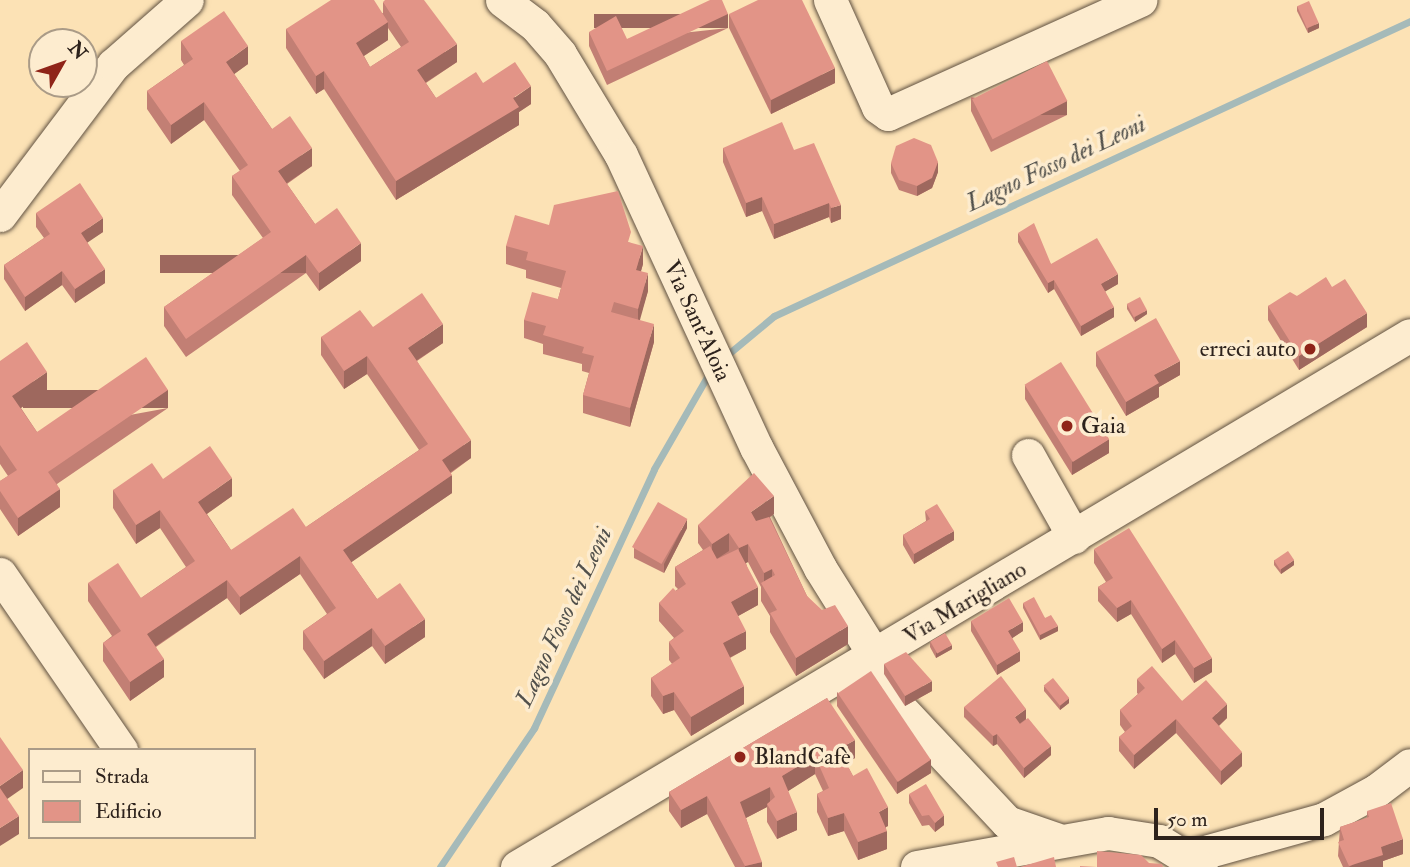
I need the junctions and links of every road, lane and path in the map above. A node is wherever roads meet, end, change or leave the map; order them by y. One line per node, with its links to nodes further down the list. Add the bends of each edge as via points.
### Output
1 (187, 0): 5 (street, via 113,65)
2 (502, 0): 10 (street, Via Sant'Aloia, via 535,25 584,88 621,155 756,447)
3 (830, 0): 4 (street, via 878,107 888,114)
4 (1140, 0)
5 (0, 215)
6 (1410, 335): 8 (street, Via Marigliano)
7 (1028, 456): 8 (street)
8 (1074, 537): 10 (street, Via Marigliano)
9 (0, 574): 11 (street)
10 (874, 657): 13 (street, Via Sant'Aloia, via 876,674 897,705 1007,822); 15 (street, Via Marigliano)
11 (120, 748)
12 (1410, 765): 14 (street, via 1377,790 1324,819)
13 (1056, 839): 14 (street, via 1108,833 1159,841); 16 (street)
14 (1194, 862)
15 (517, 867)
16 (917, 867)

